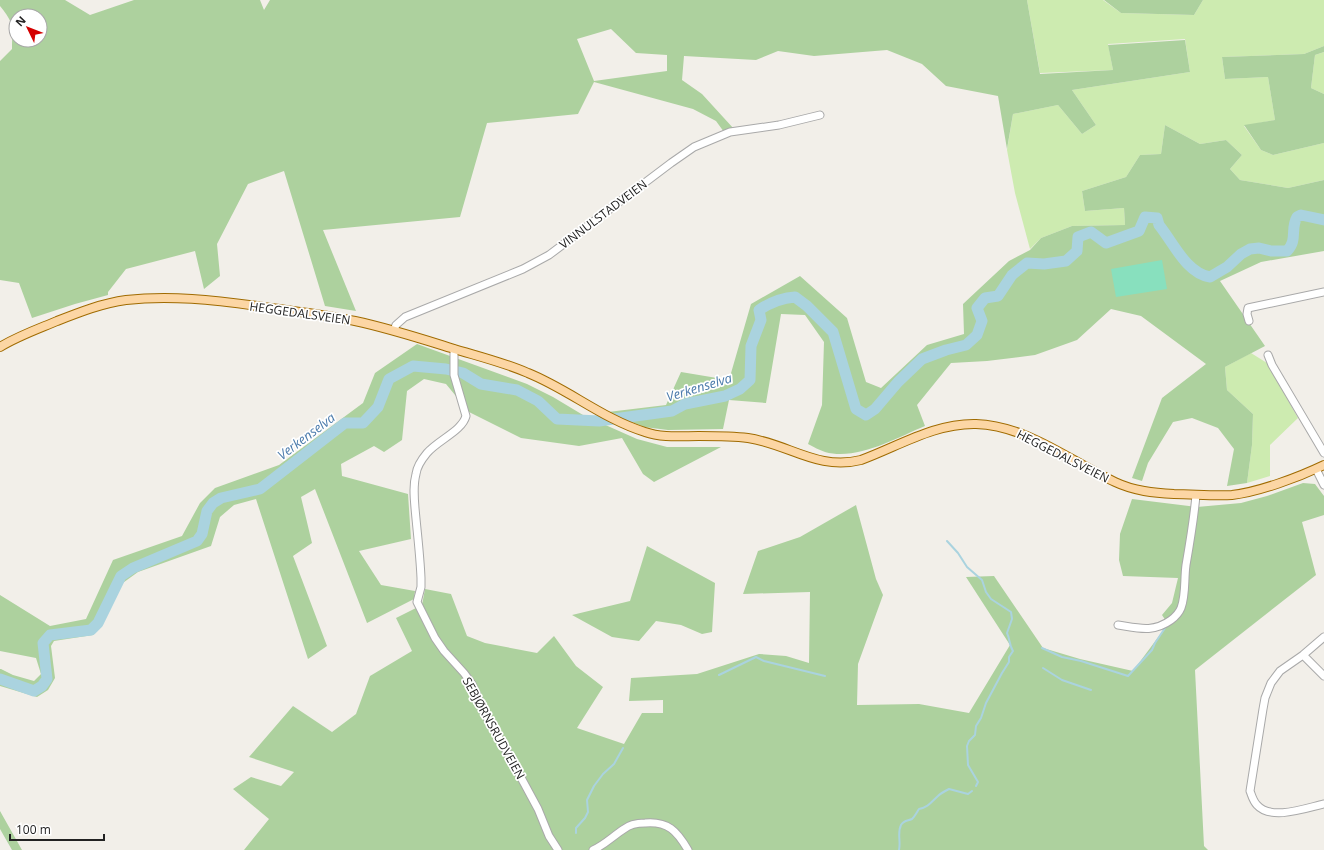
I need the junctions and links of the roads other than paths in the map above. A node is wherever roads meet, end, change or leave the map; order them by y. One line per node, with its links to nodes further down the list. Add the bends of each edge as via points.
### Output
1 (820, 115): 4 (street, VINNULSTADVEIEN, via 779,125 730,132 694,147 549,255 523,269 405,317 398,322)
2 (1324, 292): 3 (street, via 1248,308)
3 (1250, 321)
4 (394, 330): 5 (main road, HEGGEDALSVEIEN, via 340,318 250,305 204,300 127,300 96,307); 6 (main road, HEGGEDALSVEIEN)
5 (0, 347)
6 (454, 349): 11 (main road, HEGGEDALSVEIEN, via 529,373 592,408 636,429 656,435 722,436 762,441 816,460 836,464 861,460 939,429 962,424 990,425 1027,436 1115,482 1138,491); 17 (street, SEBJØRNSRUDVEIEN, via 454,375 466,416 465,422 459,428 428,452 416,472 414,499 421,578 417,602 435,638 472,684 485,714 538,810 548,836)
7 (1268, 355): 8 (street)
8 (1324, 453)
9 (1320, 467): 10 (street); 11 (main road, HEGGEDALSVEIEN, via 1249,492 1233,495)
10 (1324, 485)
11 (1196, 495): 12 (street, via 1180,610 1164,625 1156,628)
12 (1118, 625)
13 (1324, 637): 14 (street)
14 (1303, 655): 15 (street); 16 (street, via 1280,671 1268,691 1250,791 1257,806 1276,814)
15 (1324, 676)
16 (1324, 806)
17 (558, 850)
18 (594, 850): 19 (street, via 624,828 636,823 655,822 676,832)
19 (688, 850)

